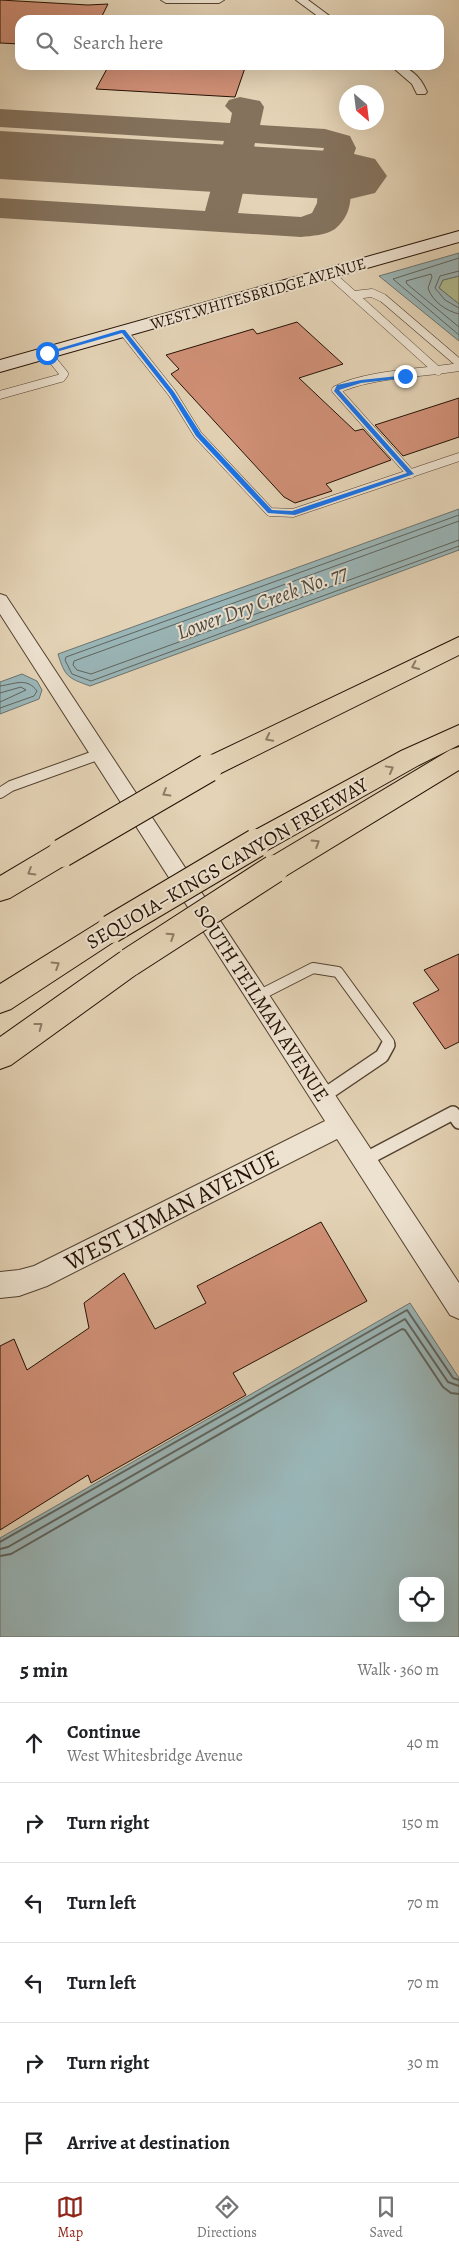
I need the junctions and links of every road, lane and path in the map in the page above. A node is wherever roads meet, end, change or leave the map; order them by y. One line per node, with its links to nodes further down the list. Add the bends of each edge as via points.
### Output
1 (166, 0): 2 (street)
2 (219, 0)
3 (301, 0): 4 (street)
4 (323, 15)
5 (401, 70): 6 (street, via 417,82)
6 (421, 92)
7 (459, 236): 8 (main road, WEST WHITESBRIDGE AVENUE)
8 (329, 273): 9 (lane); 10 (main road, WEST WHITESBRIDGE AVENUE)
9 (354, 295): 12 (lane, via 372,293 383,298); 15 (lane)
10 (123, 331): 11 (main road, WEST WHITESBRIDGE AVENUE); 18 (lane, via 172,393 198,435 270,512 293,513)
11 (47, 353): 13 (main road, WEST WHITESBRIDGE AVENUE); 16 (lane, via 64,374 61,378)
12 (459, 363)
13 (0, 366)
14 (459, 367): 15 (lane)
15 (438, 372): 18 (lane, via 361,382 336,390)
16 (0, 395)
17 (459, 458): 18 (lane)
18 (411, 474)
19 (0, 600): 22 (street, SOUTH TEILMAN AVENUE)
20 (459, 645): 25 (highway, one-way to 25, bridge, via 208,768)
21 (459, 734): 27 (highway, SEQUOIA–KINGS CANYON FREEWAY, one-way to 21, bridge, via 256,843)
22 (100, 754): 24 (lane, via 10,786); 26 (street, SOUTH TEILMAN AVENUE)
23 (459, 757): 28 (highway, one-way to 23, bridge, via 130,962 274,869)
24 (0, 793)
25 (0, 890)
26 (258, 996): 29 (street, SOUTH TEILMAN AVENUE); 29 (lane, via 313,968 338,972 389,1042 382,1056)
27 (0, 1000)
28 (0, 1055)
29 (323, 1096): 31 (street, SOUTH TEILMAN AVENUE)
30 (459, 1122): 32 (lane, via 453,1113)
31 (341, 1125): 32 (street, SOUTH TEILMAN AVENUE); 33 (street, WEST LYMAN AVENUE, via 38,1277 19,1284)
32 (364, 1160): 34 (street, SOUTH TEILMAN AVENUE)
33 (0, 1285)
34 (459, 1306)

